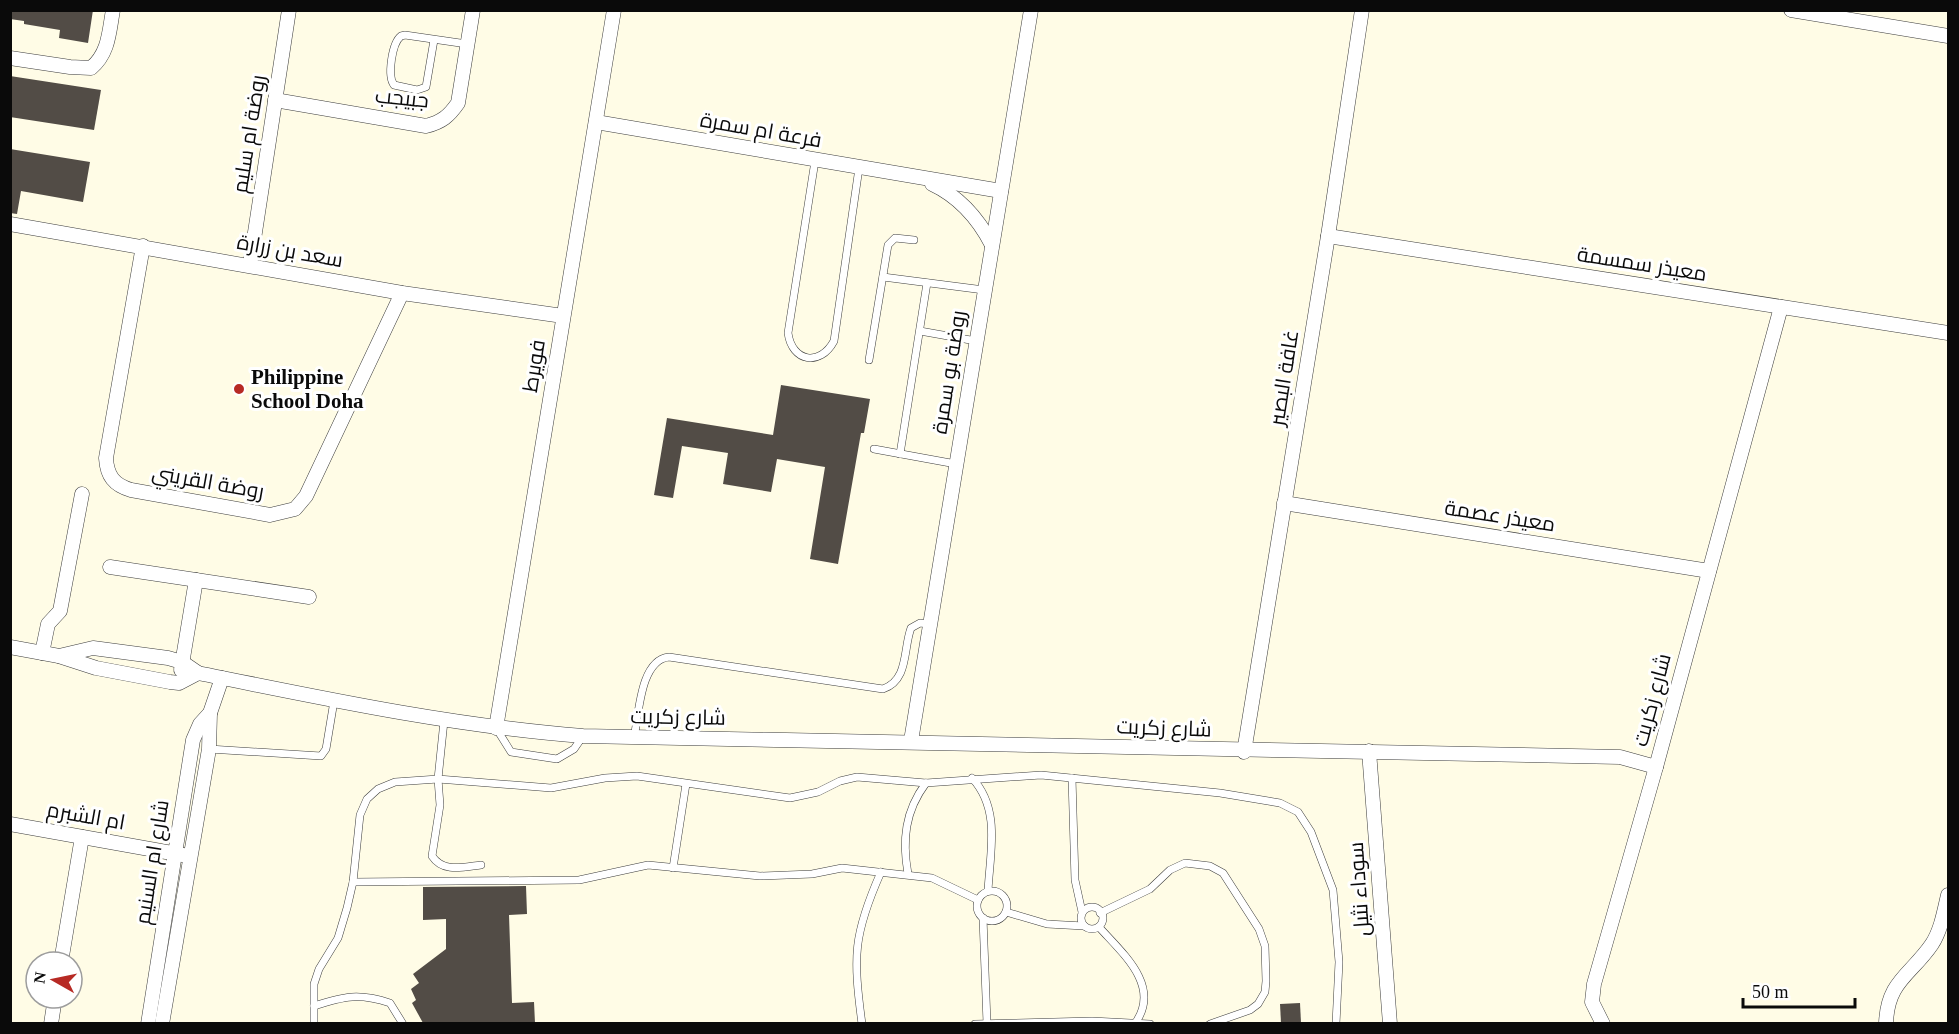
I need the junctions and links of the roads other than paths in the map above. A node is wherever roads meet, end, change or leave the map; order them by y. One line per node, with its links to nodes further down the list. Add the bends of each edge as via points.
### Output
1 (113, 10): 11 (street, via 106,49 91,68)
2 (289, 10): 12 (street, روضة ام سليم)
3 (472, 10): 10 (street, جبيجب)
4 (614, 10): 13 (street, فويرط)
5 (1031, 10): 17 (street, روضة بو سمرة)
6 (1362, 10): 19 (street, غافة البصير)
7 (1791, 10): 8 (street)
8 (1948, 36)
9 (434, 40): 9 (lane, via 405,35 397,38 390,77 394,86 417,90 426,87); 10 (lane)
10 (467, 44): 12 (street, جبيجب, via 458,103 440,122 426,126)
11 (10, 58)
12 (275, 100): 23 (street, روضة ام سليم)
13 (596, 122): 14 (street, فرعة ام سمرة); 29 (street, فويرط)
14 (814, 161): 15 (street, فرعة ام سمرة); 15 (lane, via 788,333 794,351 812,358 822,356 834,341)
15 (859, 168): 16 (street, فرعة ام سمرة)
16 (919, 177): 17 (street, فرعة ام سمرة); 21 (street, فرعة ام سمرة, via 963,204)
17 (1001, 191): 21 (street, روضة بو سمرة)
18 (10, 224): 22 (street, سعد بن زرارة)
19 (1328, 236): 28 (street, معيذر سمسمة); 38 (street, غافة البصير)
20 (914, 240): 24 (lane, via 895,238 889,242)
21 (993, 245): 26 (street, روضة بو سمرة)
22 (143, 246): 23 (street, سعد بن زرارة); 27 (street, روضة القريني, via 106,458 109,476 130,490 270,515 295,509 306,496)
23 (250, 265): 27 (street, سعد بن زرارة)
24 (883, 277): 25 (lane); 33 (lane)
25 (927, 283): 26 (lane); 30 (lane)
26 (984, 290): 32 (street, روضة بو سمرة)
27 (402, 293): 29 (street, سعد بن زرارة)
28 (1781, 307): 31 (street, معيذر سمسمة); 40 (street, شارع زكريت)
29 (563, 316): 54 (street, فويرط)
30 (920, 331): 32 (lane); 35 (lane)
31 (1948, 333)
32 (976, 341): 36 (street, روضة بو سمرة)
33 (869, 360)
34 (874, 449): 35 (lane)
35 (900, 454): 36 (lane)
36 (956, 464): 43 (street, روضة بو سمرة)
37 (82, 494): 45 (street, via 60,611 48,624)
38 (1284, 503): 40 (street, معيذر عصمة); 60 (street, غافة البصير)
39 (110, 567): 41 (street)
40 (1709, 572): 61 (street, شارع زكريت)
41 (196, 580): 42 (street); 47 (street)
42 (309, 597)
43 (930, 624): 56 (lane, via 916,623 911,628 901,673 883,689 669,657 658,660 647,672); 57 (street, روضة بو سمرة)
44 (10, 647): 45 (street, شارع زكريت)
45 (42, 652): 46 (street, شارع زكريت)
46 (59, 656): 47 (street, شارع زكريت, via 93,648); 50 (street, شارع زكريت, via 96,668)
47 (182, 662): 48 (street, شارع زكريت); 50 (street)
48 (198, 673): 49 (street, شارع زكريت); 50 (street)
49 (222, 678): 51 (street, شارع زكريت); 52 (street, شارع ام السنيم)
50 (179, 683)
51 (334, 701): 53 (street, شارع زكريت); 58 (lane, via 321,756)
52 (210, 713): 58 (street, شارع ام السنيم); 69 (street, شارع ام السنيم, via 193,740)
53 (444, 721): 54 (street, شارع زكريت); 64 (lane)
54 (496, 728): 55 (street, شارع زكريت); 55 (lane, via 511,752 552,759 565,757)
55 (583, 736): 56 (street, شارع زكريت)
56 (634, 738): 57 (street, شارع زكريت)
57 (911, 741): 60 (street, شارع زكريت)
58 (209, 749): 70 (street, شارع ام السنيم)
59 (1369, 751): 60 (street, شارع زكريت); 61 (street, شارع زكريت, via 1620,757); 98 (street, سوداء نثيل)
60 (1244, 752)
61 (1656, 767): 99 (street, via 1592,993 1594,1010)
62 (972, 778): 63 (lane); 65 (lane); 76 (lane, via 982,789 991,815)
63 (1072, 778): 80 (lane, via 1075,880); 97 (lane, via 1220,793 1280,803 1298,813 1311,832 1333,890 1340,962)
64 (438, 779): 66 (lane, via 551,788 637,776); 71 (lane, via 440,805 432,856 445,867); 75 (lane, via 395,782 367,799 360,815)
65 (926, 783): 66 (lane, via 857,777 790,798); 74 (lane, via 906,823 903,848)
66 (686, 784): 72 (lane)
67 (10, 824): 68 (street, ام الشبرم)
68 (82, 837): 69 (street, ام الشبرم); 85 (street)
69 (175, 853): 70 (street, ام الشبرم); 88 (street, شارع ام السنيم)
70 (190, 856): 89 (street, شارع ام السنيم)
71 (481, 865)
72 (673, 868): 73 (lane, via 760,876 812,874 832,868); 75 (lane, via 648,865 579,880)
73 (881, 872): 74 (lane); 92 (lane, via 862,917 855,948)
74 (908, 874): 78 (lane, via 932,878)
75 (353, 882): 86 (lane, via 338,938 314,984)
76 (988, 891): 78 (lane); 79 (lane, via 1001,893 1006,899)
77 (1948, 895): 100 (street, via 1936,937 1894,987)
78 (978, 900): 82 (lane, via 978,913)
79 (1006, 912): 82 (lane, via 996,921); 83 (lane, via 1047,924)
80 (1082, 912): 81 (lane, via 1092,907); 83 (lane)
81 (1100, 913): 84 (lane); 96 (lane, via 1150,889 1170,870 1185,863 1210,866 1223,873 1259,929 1265,946 1265,992 1250,1010)
82 (983, 918): 94 (lane)
83 (1084, 926): 84 (lane, via 1093,930)
84 (1099, 927): 87 (lane, via 1141,976 1144,1000)
85 (63, 950)
86 (314, 1006): 90 (lane); 91 (lane, via 353,995 370,996 390,1003)
87 (1136, 1022): 94 (lane); 95 (lane)
88 (148, 1023)
89 (162, 1023)
90 (314, 1023)
91 (403, 1023)
92 (862, 1023)
93 (975, 1023): 94 (lane)
94 (987, 1023)
95 (1150, 1023)
96 (1210, 1023)
97 (1336, 1023)
98 (1390, 1023)
99 (1603, 1023)
100 (1886, 1023)

